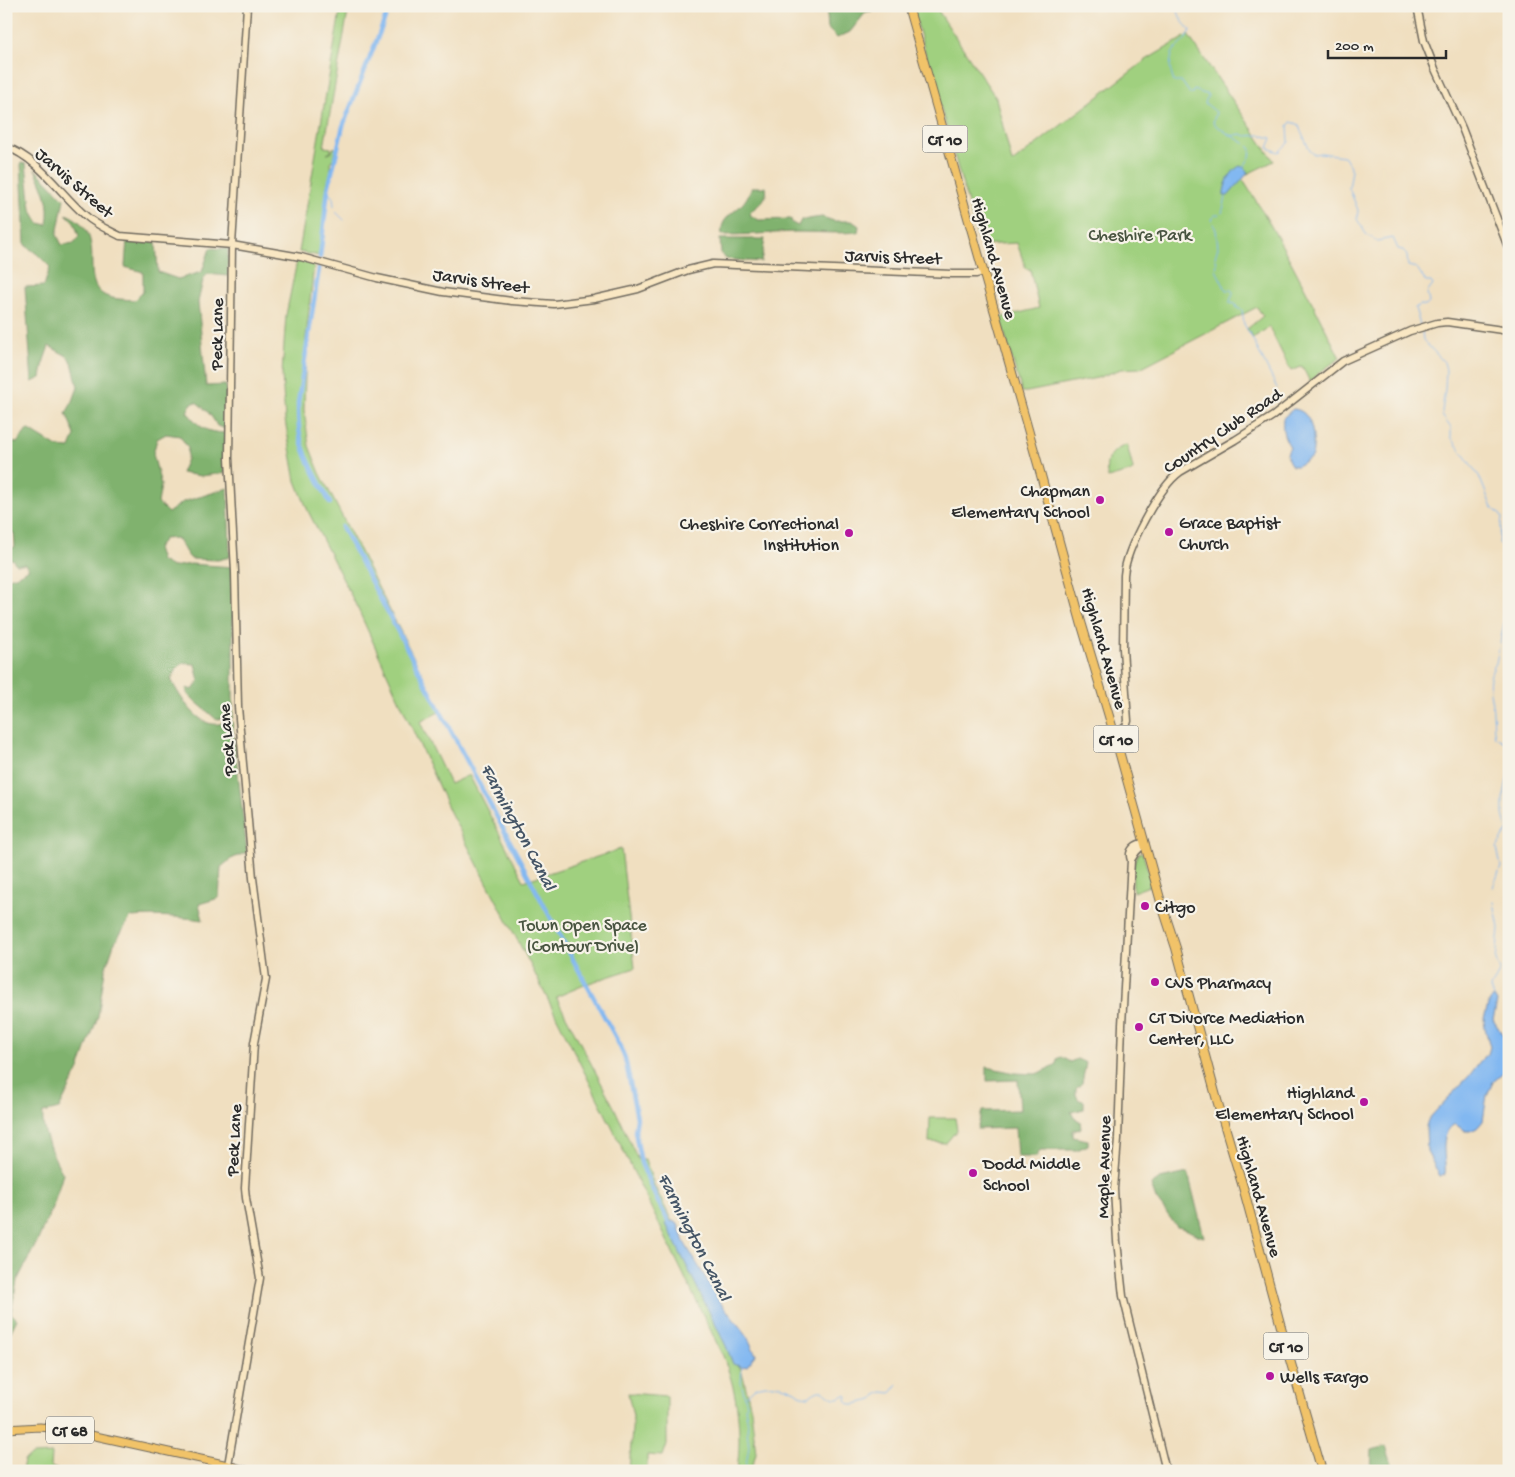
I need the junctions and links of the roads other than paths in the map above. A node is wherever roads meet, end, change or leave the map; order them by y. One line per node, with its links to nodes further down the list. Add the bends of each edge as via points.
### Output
1 (247, 6): 5 (street, Peck Lane)
2 (908, 6): 7 (highway, Highland Avenue / CT 10)
3 (1416, 6): 6 (street, via 1427,48)
4 (6, 147): 5 (street, Jarvis Street, via 37,166 86,216 120,236)
5 (232, 245): 7 (street, Jarvis Street, via 302,257 443,292 554,304 594,299 638,288 713,264 952,274); 12 (street, Peck Lane, via 229,458 238,707 266,979 255,1036 246,1188 260,1278)
6 (1509, 250)
7 (983, 272): 9 (highway, Highland Avenue / CT 10)
8 (1509, 331): 9 (street, Country Club Road, via 1437,323 1362,352 1338,364 1273,416 1180,472 1165,486 1125,564 1123,649 1128,721 1122,730)
9 (1114, 732): 10 (highway, Highland Avenue / CT 10)
10 (1145, 843): 14 (street, Maple Avenue, via 1131,860 1114,1189 1123,1296); 15 (highway, Highland Avenue / CT 10)
11 (6, 1429): 12 (main road, CT 68, via 40,1427 68,1430)
12 (228, 1465): 13 (main road, CT 68)
13 (249, 1471)
14 (1166, 1471)
15 (1322, 1471)

